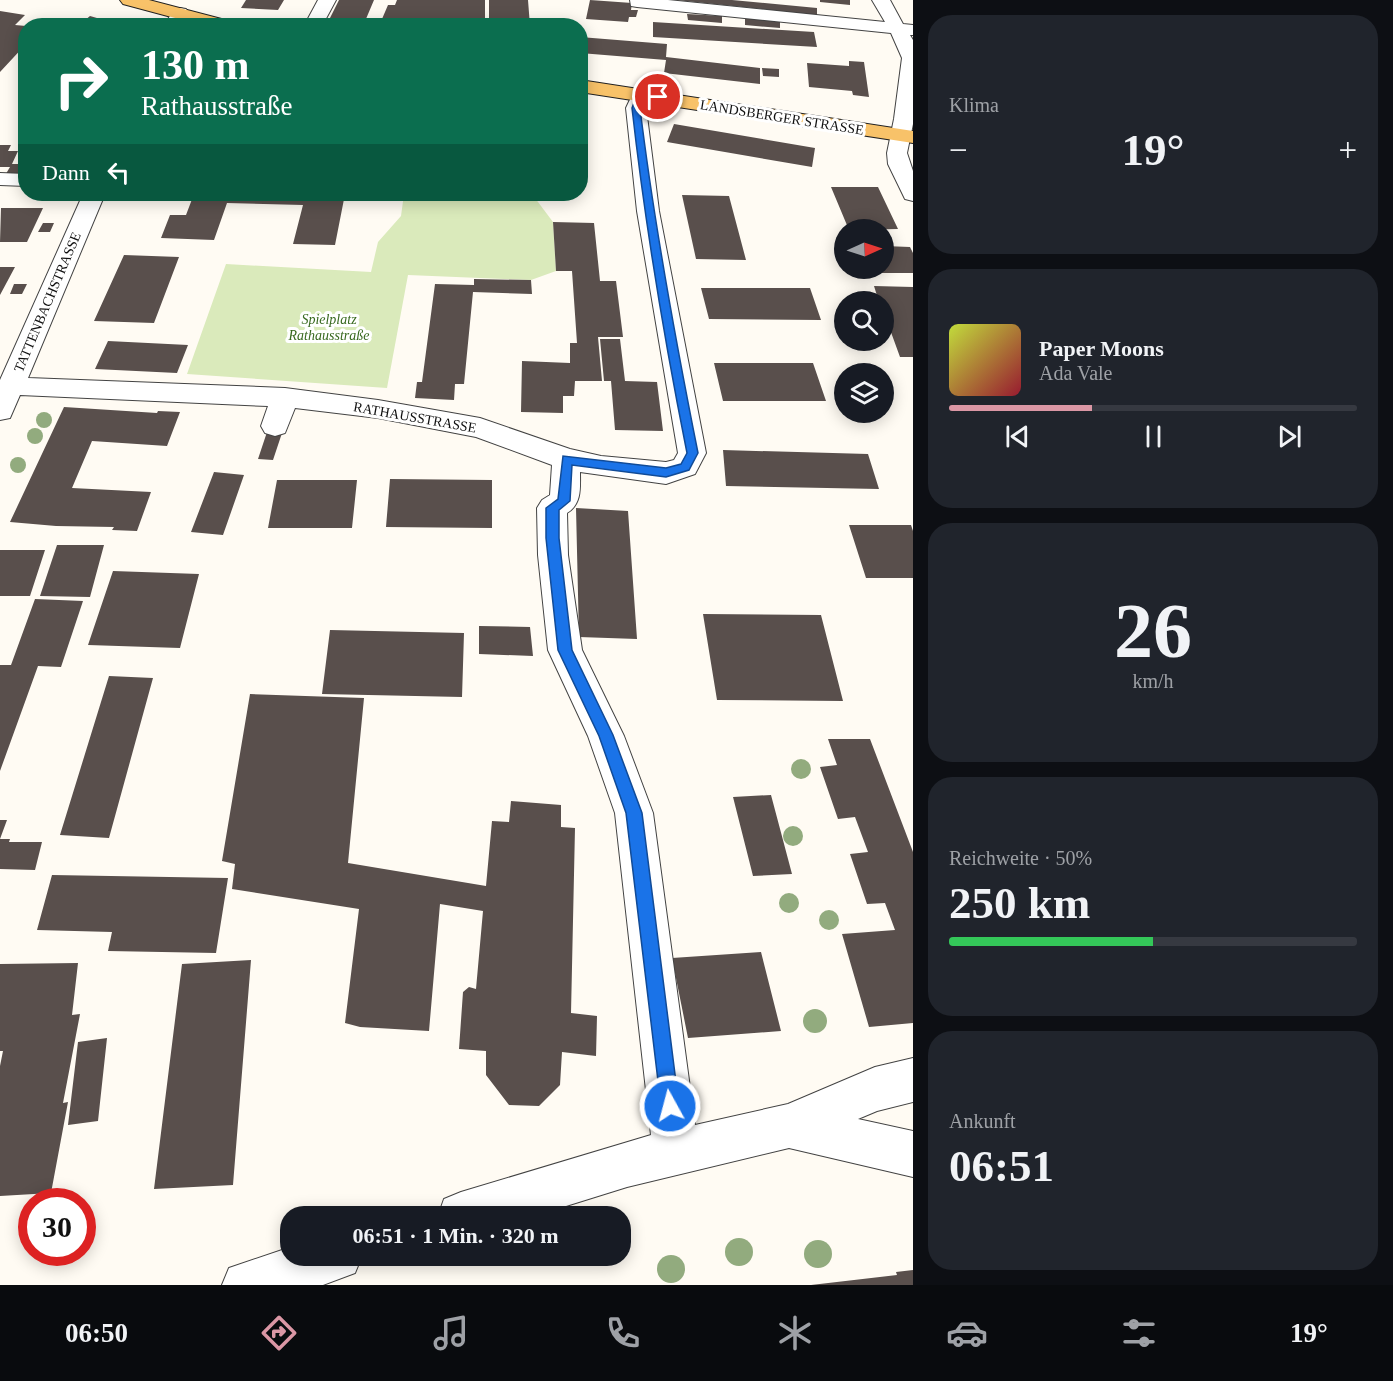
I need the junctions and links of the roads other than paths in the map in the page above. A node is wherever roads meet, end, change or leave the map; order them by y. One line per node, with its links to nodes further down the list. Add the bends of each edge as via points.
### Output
1 (129, 0): 5 (main road)
2 (327, 0): 7 (street)
3 (881, 0): 8 (street)
4 (637, 2): 8 (street)
5 (181, 13): 6 (main road)
6 (199, 18)
7 (317, 18)
8 (905, 29): 11 (street, via 911,58)
9 (588, 87): 10 (main road, LANDSBERGER STRASSE)
10 (641, 95): 11 (main road, LANDSBERGER STRASSE); 20 (street, RATHAUSSTRASSE, via 636,108 648,211 692,453 685,467 666,473)
11 (907, 136): 14 (street, via 897,155)
12 (0, 179): 13 (street)
13 (18, 180)
14 (913, 194)
15 (91, 201): 16 (street, TATTENBACHSTRASSE)
16 (10, 386): 17 (street, RATHAUSSTRASSE); 18 (street, TATTENBACHSTRASSE)
17 (285, 397): 19 (street); 20 (street, RATHAUSSTRASSE, via 480,428)
18 (0, 411)
19 (275, 426)
20 (567, 459): 23 (street, via 564,501 552,508 553,555 565,650 606,735 634,813)
21 (913, 1080): 22 (street, via 875,1089)
22 (789, 1126): 23 (street); 24 (street)
23 (676, 1151): 25 (street)
24 (913, 1154)
25 (493, 1206)
26 (306, 1266): 27 (street)
27 (246, 1285)

